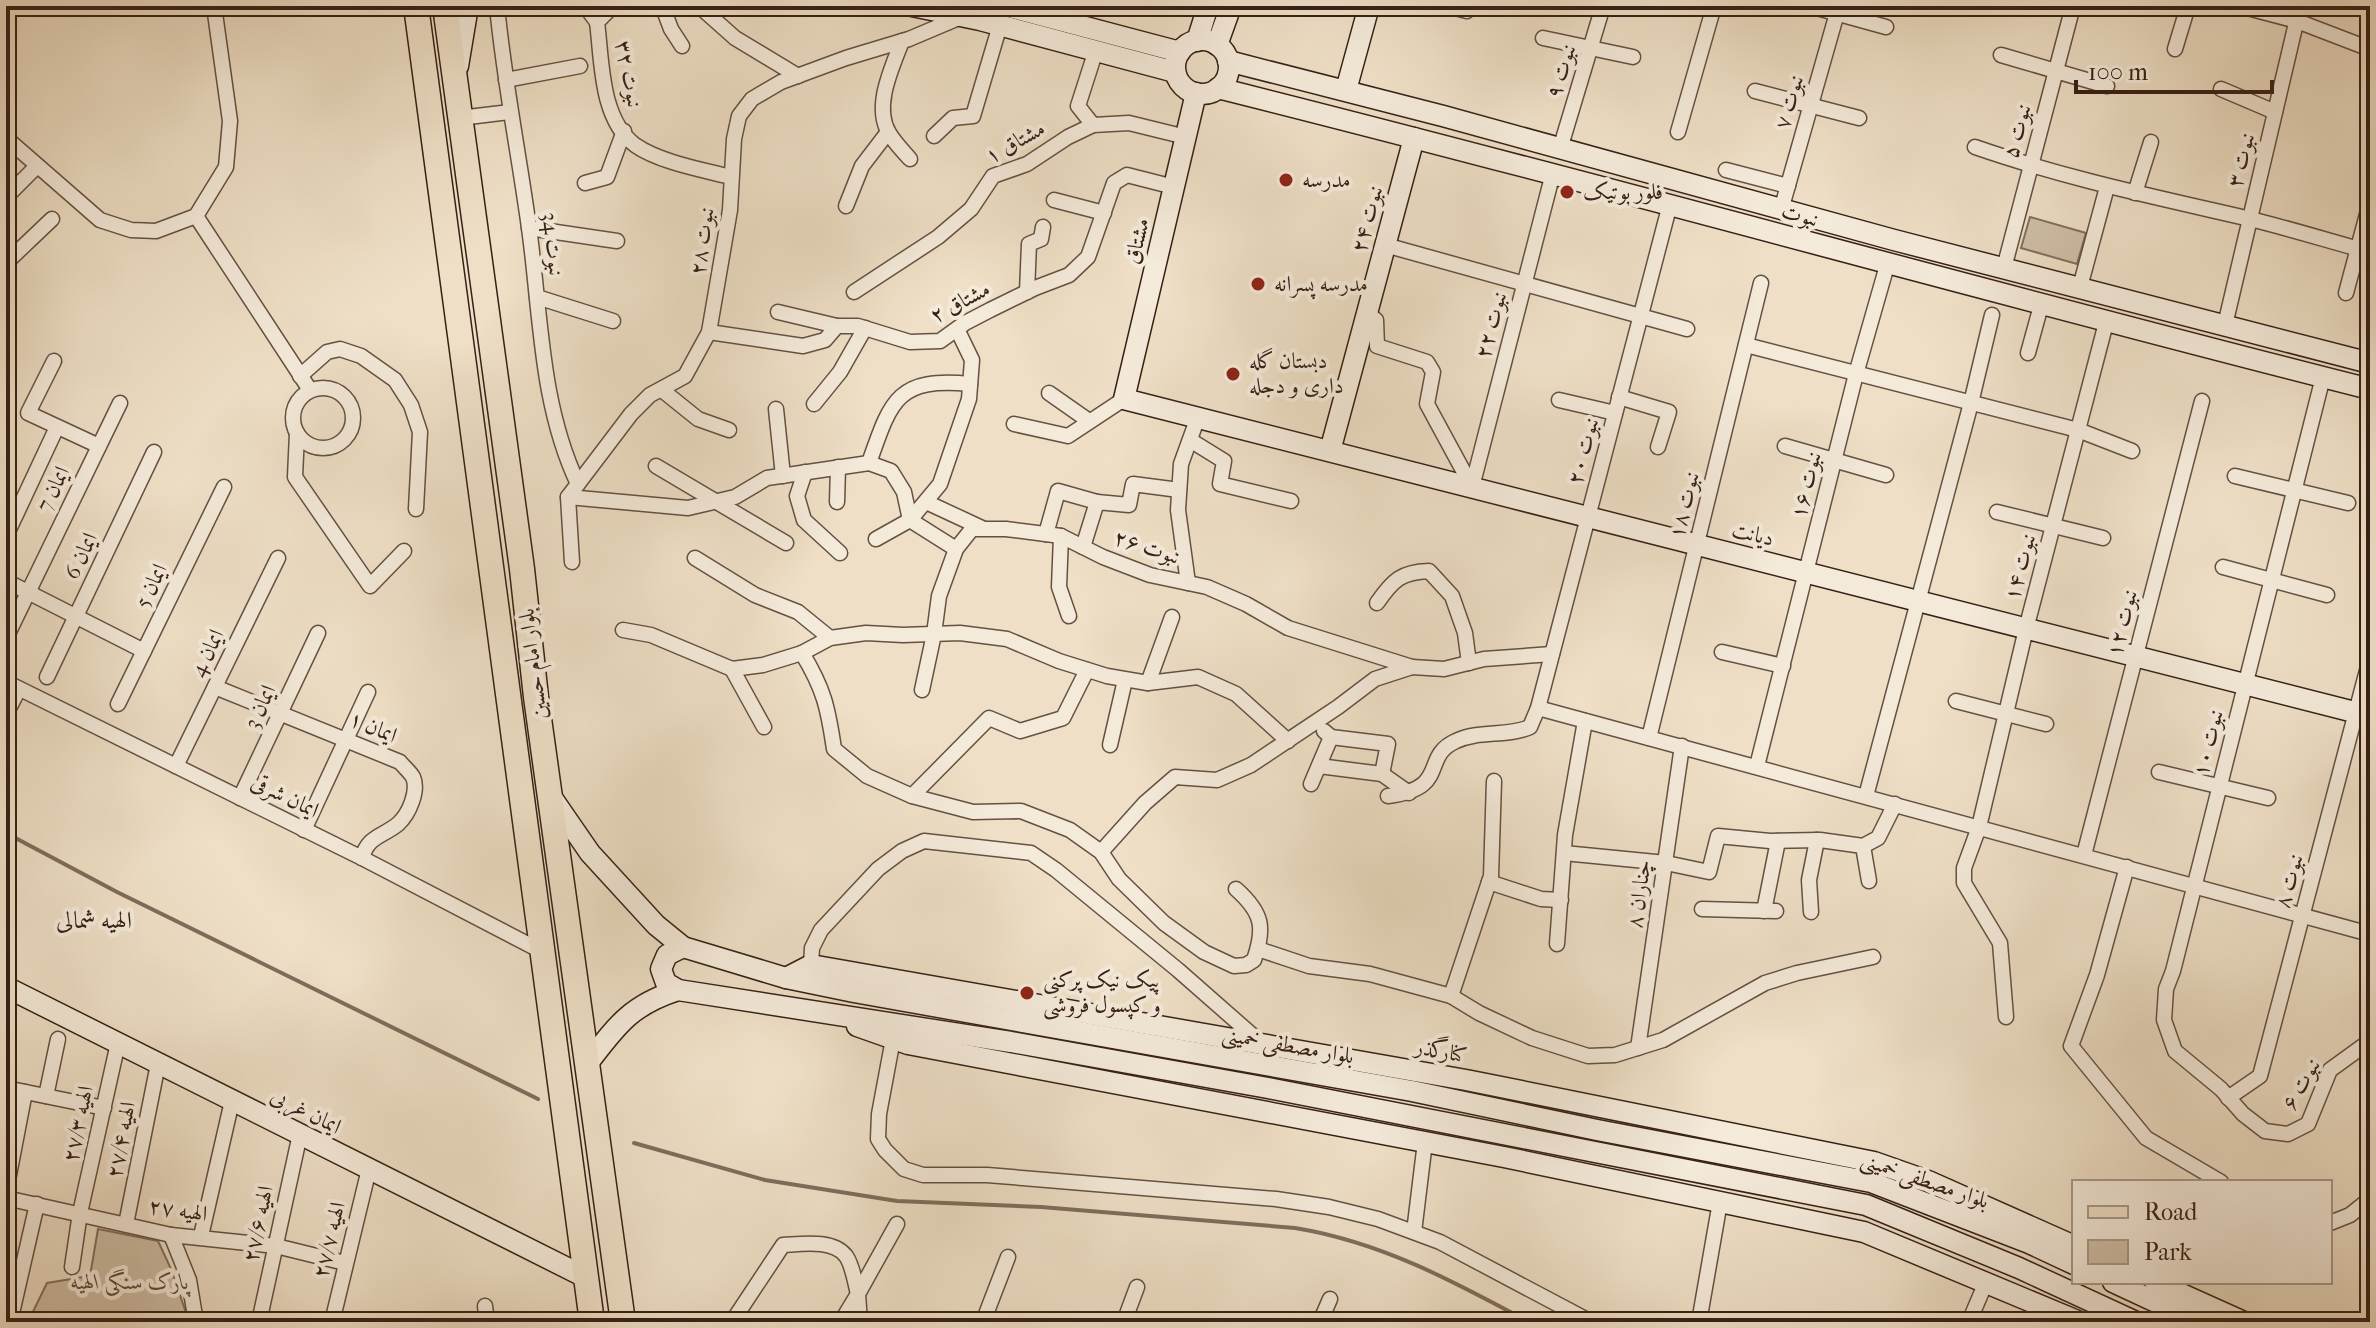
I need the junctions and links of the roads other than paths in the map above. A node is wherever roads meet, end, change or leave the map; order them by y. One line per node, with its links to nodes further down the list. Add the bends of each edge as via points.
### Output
1 (214, 6): 84 (street, via 230,121 226,167)
2 (416, 6): 284 (main road, بلوار امام حسین)
3 (445, 6): 43 (main road, بلوار امام حسین)
4 (468, 6): 43 (main road)
5 (497, 6): 42 (street, نبوت 34)
6 (585, 6): 27 (street)
7 (613, 6): 27 (street, نبوت ۳۲)
8 (668, 6): 31 (street, via 665,13)
9 (699, 6): 41 (street, via 735,38)
10 (912, 6): 25 (main road, نبوت)
11 (1208, 6): 36 (main road)
12 (1231, 6): 36 (main road)
13 (1369, 6): 47 (main road)
14 (1448, 6): 22 (street)
15 (1603, 6): 35 (street, نبوت ۹)
16 (1714, 6): 58 (street)
17 (1810, 6): 21 (street)
18 (2073, 6): 40 (street, نبوت ۵)
19 (2188, 6): 32 (street)
20 (2240, 6): 23 (street)
21 (1838, 10): 28 (street); 50 (street, نبوت ۷)
22 (1467, 11)
23 (2299, 13): 33 (street); 52 (street, نبوت ۳)
24 (1079, 15): 26 (main road, نبوت); 36 (main road, نبوت)
25 (962, 16): 26 (main road, نبوت); 30 (street, نبوت ۲۸)
26 (1003, 16): 34 (main road, نبوت); 59 (street, via 973,116 953,118)
27 (597, 22): 56 (street, نبوت ۳۲, via 606,91)
28 (1886, 27)
29 (1543, 38): 35 (street)
30 (902, 41): 41 (street, نبوت ۲۸); 57 (street, via 883,106)
31 (682, 46)
32 (2175, 49)
33 (2370, 49)
34 (1096, 50): 36 (main road, نبوت); 55 (street, via 1078,106)
35 (1590, 50): 38 (street); 65 (street, نبوت ۹)
36 (1188, 55): 45 (main road, via 1228,74); 47 (main road, نبوت); 49 (main road, via 1186,89)
37 (2001, 55): 40 (street)
38 (1633, 57)
39 (580, 66): 42 (street)
40 (2056, 70): 44 (street); 68 (street, نبوت ۵)
41 (798, 76): 71 (street, نبوت ۲۸, via 752,99 739,116)
42 (506, 80): 51 (street, نبوت 34)
43 (454, 82): 53 (main road, بلوار امام حسین)
44 (2107, 86)
45 (1218, 88): 49 (main road); 62 (main road, نبوت)
46 (2221, 89): 52 (street)
47 (1346, 90): 65 (main road, نبوت)
48 (1755, 91): 50 (street)
49 (1196, 93): 60 (main road, مشتاق)
50 (1811, 106): 54 (street); 73 (street, نبوت ۷)
51 (510, 112): 53 (street); 88 (street, نبوت 34)
52 (2275, 112): 86 (street, نبوت ۳)
53 (460, 118): 254 (main road, بلوار امام حسین)
54 (1859, 118)
55 (1093, 125): 60 (street, مشتاق ۱, via 1129,123); 99 (street, مشتاق ۱, via 1027,164 993,176 971,209 938,237)
56 (624, 131): 71 (street, نبوت ۳۲, via 635,145); 72 (street, via 607,177)
57 (888, 132): 66 (street); 81 (street, via 862,166)
58 (1678, 132)
59 (934, 136)
60 (1186, 137): 74 (main road, مشتاق)
61 (6, 138): 67 (street)
62 (1414, 138): 70 (main road, نبوت); 91 (main road, نبوت ۲۴)
63 (2151, 142): 77 (street)
64 (1975, 147): 68 (street)
65 (1560, 149): 70 (main road); 82 (main road, نبوت)
66 (910, 159)
67 (37, 166): 76 (street); 84 (street, via 100,220 131,230 156,231)
68 (2031, 167): 75 (street); 95 (street, نبوت ۵)
69 (1726, 170): 73 (street)
70 (1553, 173): 80 (main road, نبوت); 96 (street, نبوت ۲۲)
71 (731, 177): 115 (street, نبوت ۲۸)
72 (585, 183)
73 (1788, 186): 82 (street, نبوت ۷)
74 (1174, 187): 83 (street, مشتاق ۲, via 1127,175 1114,183); 130 (main road, مشتاق)
75 (2107, 187): 77 (street); 98 (street)
76 (9, 189)
77 (2135, 193): 86 (street)
78 (1054, 200): 83 (street)
79 (2370, 203): 92 (street)
80 (1670, 204): 94 (main road, نبوت); 107 (street, نبوت ۲۰)
81 (846, 206)
82 (1781, 210): 89 (main road, نبوت)
83 (1104, 213): 100 (street, مشتاق ۲, via 1088,257 1069,275)
84 (196, 216): 122 (street)
85 (52, 219): 93 (street, via 10,259)
86 (2249, 219): 92 (street); 110 (street, نبوت ۳)
87 (1043, 227): 100 (street, via 1041,239 1029,244)
88 (529, 228): 90 (street); 102 (street, نبوت 34)
89 (1894, 240): 94 (main road); 95 (main road, نبوت)
90 (617, 241)
91 (1385, 245): 96 (street); 105 (main road, نبوت ۲۴)
92 (2364, 250): 101 (street)
93 (6, 255)
94 (1888, 262): 103 (main road, نبوت); 121 (street, نبوت ۱۶)
95 (2004, 268): 98 (main road, نبوت)
96 (1525, 283): 107 (street); 162 (street, نبوت ۲۲)
97 (1761, 283): 116 (street, نبوت ۱۸)
98 (2080, 287): 110 (main road, نبوت)
99 (854, 292)
100 (1027, 292): 113 (street, مشتاق ۲)
101 (2346, 293)
102 (537, 297): 109 (street); 160 (street, نبوت 34, via 556,430)
103 (2042, 302): 108 (main road, نبوت); 117 (street)
104 (778, 312): 111 (street, مشتاق ۲)
105 (1367, 313): 149 (main road, نبوت ۲۴); 162 (street, via 1376,320 1377,346 1427,362 1433,372 1427,404)
106 (1992, 315): 134 (street)
107 (1641, 316): 114 (street); 129 (street, نبوت ۲۰)
108 (2107, 319): 123 (main road, نبوت); 143 (street, نبوت ۱۴)
109 (613, 321)
110 (2225, 325): 118 (main road, نبوت)
111 (837, 326): 112 (street, مشتاق ۲); 115 (street, via 825,340 803,346)
112 (865, 328): 113 (street, مشتاق ۲, via 910,342 940,341); 135 (street)
113 (957, 329): 124 (street, via 972,360)
114 (1687, 329)
115 (709, 332): 127 (street, نبوت ۲۸, via 685,376)
116 (1746, 345): 121 (street); 183 (street, نبوت ۱۸)
117 (2028, 353)
118 (2328, 353): 120 (main road, نبوت); 123 (main road)
119 (54, 361): 141 (street, via 28,413)
120 (2370, 363)
121 (1856, 374): 134 (street); 152 (street, نبوت ۱۶)
122 (300, 376): 126 (street); 172 (street, via 327,352 340,349 361,356 395,380 420,432)
123 (2323, 377): 125 (main road, نبوت); 164 (street, نبوت ۱۰)
124 (970, 384): 153 (street, via 914,386 887,412); 169 (street, via 940,484)
125 (2370, 389)
126 (310, 390): 144 (street, via 296,404); 144 (street, via 329,388 346,398 352,426 341,442 322,448)
127 (662, 390): 142 (street, via 698,419); 160 (street, نبوت ۲۸, via 631,414)
128 (1049, 393): 139 (street)
129 (1619, 397): 137 (street, نبوت ۲۰); 148 (street, via 1669,412)
130 (1124, 399): 138 (main road, دیانت); 139 (street)
131 (1559, 400): 137 (street)
132 (2202, 401): 213 (street, نبوت ۱۲)
133 (120, 403): 146 (street, ایمان 7)
134 (1971, 403): 143 (street); 198 (street)
135 (814, 404)
136 (776, 409): 158 (street)
137 (1615, 413): 174 (street, نبوت ۲۰)
138 (1198, 417): 145 (street); 149 (main road, دیانت)
139 (1089, 421): 140 (street, via 1068,436)
140 (1014, 424)
141 (57, 427): 146 (street); 179 (street)
142 (729, 430)
143 (2078, 430): 150 (street); 176 (street, نبوت ۱۴)
144 (297, 433): 186 (street, via 295,477 370,586)
145 (1190, 440): 163 (street); 167 (street, via 1224,461 1220,484)
146 (99, 446): 196 (street, ایمان 7)
147 (1785, 446): 152 (street)
148 (1658, 447)
149 (1330, 451): 162 (main road, دیانت)
150 (2132, 451)
151 (154, 452): 200 (street, ایمان 6)
152 (1835, 459): 157 (street); 192 (street, نبوت ۱۶)
153 (869, 463): 155 (street); 175 (street, via 891,471 904,492)
154 (656, 466): 166 (street)
155 (838, 467): 156 (street); 168 (street)
156 (805, 472): 158 (street); 187 (street, via 797,496 804,520)
157 (1886, 475)
158 (783, 476): 166 (street)
159 (2235, 476): 164 (street)
160 (578, 484): 165 (street, نبوت ۲۸)
161 (224, 487): 209 (street, ایمان 5)
162 (1472, 487): 174 (main road, دیانت)
163 (1179, 490): 170 (street, via 1133,484 1129,505); 195 (street)
164 (2294, 490): 171 (street); 194 (street, نبوت ۱۰)
165 (568, 497): 166 (street, via 688,508); 190 (street)
166 (718, 501): 182 (street)
167 (1291, 501)
168 (837, 502)
169 (926, 502): 175 (street); 177 (street, نبوت ۲۶)
170 (1097, 502): 178 (street, via 1058,491); 184 (street)
171 (2348, 503)
172 (416, 509)
173 (1997, 512): 176 (street)
174 (1588, 517): 183 (main road, دیانت); 212 (street, نبوت ۲۰)
175 (910, 520): 181 (street); 185 (street)
176 (2053, 526): 180 (street); 203 (street, نبوت ۱۴)
177 (986, 529): 178 (street, نبوت ۲۶); 185 (street, via 972,529)
178 (1054, 535): 184 (street, نبوت ۲۶); 201 (street, via 1059,587)
179 (6, 536)
180 (2103, 538)
181 (876, 539)
182 (786, 543)
183 (1698, 545): 192 (main road, دیانت); 240 (street, نبوت ۱۸)
184 (1083, 547): 195 (street, نبوت ۲۶, via 1150,575)
185 (956, 549): 206 (street, via 939,596)
186 (404, 551)
187 (840, 553)
188 (278, 558): 225 (street, ایمان 4)
189 (695, 558): 208 (street, via 755,595 798,612)
190 (572, 562)
191 (2223, 567): 194 (street)
192 (1807, 573): 198 (main road, دیانت); 216 (street, نبوت ۱۶)
193 (6, 581): 196 (street)
194 (2272, 581): 197 (street); 223 (street, نبوت ۱۰)
195 (1188, 583): 217 (street, نبوت ۲۶, via 1246,604 1288,628)
196 (28, 592): 200 (street); 207 (street, ایمان 7)
197 (2327, 595)
198 (1917, 601): 203 (main road, دیانت); 257 (street)
199 (1377, 603): 215 (street, via 1406,572 1429,571 1452,596)
200 (78, 616): 209 (street); 220 (street, ایمان 6)
201 (1069, 616)
202 (1172, 617): 222 (street)
203 (2026, 629): 213 (main road, دیانت); 233 (street, نبوت ۱۴)
204 (623, 630): 218 (street, via 651,635)
205 (318, 633): 231 (street, ایمان 3)
206 (934, 634): 208 (street); 219 (street, via 1007,639); 226 (street)
207 (6, 638)
208 (830, 638): 211 (street)
209 (144, 651): 229 (street, ایمان 5)
210 (1722, 652): 216 (street)
211 (802, 653): 218 (street); 255 (street, via 820,682 834,749 867,776)
212 (1552, 654): 215 (street); 230 (street, نبوت ۲۰)
213 (2136, 657): 223 (main road, دیانت); 268 (street, نبوت ۱۲)
214 (2370, 659): 234 (street, نبوت ۸)
215 (1469, 663): 217 (street, via 1444,669)
216 (1783, 666): 247 (street, نبوت ۱۶)
217 (1412, 667): 236 (street, via 1375,679)
218 (732, 669): 238 (street)
219 (1087, 670): 221 (street); 255 (street, via 1063,718 1020,731 989,718)
220 (47, 677)
221 (1125, 680): 222 (street); 243 (street)
222 (1148, 683): 242 (street, via 1198,677 1236,694)
223 (2246, 685): 234 (main road, دیانت); 252 (street, نبوت ۱۰)
224 (12, 686): 232 (street); 245 (street, ایمان شرقی)
225 (215, 687): 231 (street, ایمان ۱); 245 (street, ایمان 4)
226 (922, 690)
227 (368, 692): 241 (street)
228 (1956, 701): 233 (street)
229 (118, 704)
230 (1538, 708): 235 (street); 253 (street, via 1530,727 1517,733 1458,739 1447,746 1427,784)
231 (282, 712): 241 (street, ایمان ۱); 258 (street, ایمان 3)
232 (6, 714)
233 (2006, 715): 237 (street); 261 (street, نبوت ۱۴)
234 (2363, 715): 279 (street, نبوت ۸)
235 (1585, 721): 240 (street); 267 (street)
236 (1314, 723): 239 (street); 242 (street)
237 (2046, 724)
238 (764, 727)
239 (1331, 737): 246 (street); 249 (street, via 1388,744)
240 (1649, 738): 244 (street)
241 (347, 740): 262 (street); 269 (street, ایمان ۱, via 400,762 415,788 400,822 365,846)
242 (1288, 741): 266 (street, via 1217,780 1175,777)
243 (1110, 745)
244 (1682, 746): 247 (street); 270 (street, چناران ۸)
245 (176, 766): 258 (street, ایمان شرقی)
246 (1319, 766): 249 (street); 251 (street)
247 (1757, 766): 257 (street)
248 (2159, 772): 252 (street)
249 (1382, 774): 253 (street)
250 (1494, 781): 273 (street)
251 (1311, 784)
252 (2220, 787): 259 (street); 274 (street, نبوت ۱۰)
253 (1409, 793): 256 (street)
254 (550, 795): 282 (main road, بلوار مصطفی خمینی, via 590,853); 299 (main road, بلوار امام حسین)
255 (912, 796): 266 (street, via 973,812 1021,811 1070,830)
256 (1388, 796)
257 (1866, 796): 260 (street)
258 (240, 798): 262 (street, ایمان شرقی)
259 (2268, 798)
260 (1895, 804): 261 (street); 265 (street, via 1878,838)
261 (1979, 827): 268 (street); 292 (street, نبوت ۱۴, via 1964,883 2000,943)
262 (304, 830): 269 (street, ایمان شرقی)
263 (1817, 840): 264 (street); 265 (street); 278 (street, via 1809,880)
264 (1778, 841): 270 (street, via 1718,836 1709,872); 277 (street, via 1770,911)
265 (1863, 846): 272 (street)
266 (1101, 852): 283 (street, via 1119,879 1164,923 1204,952 1226,964 1246,965)
267 (1564, 853): 270 (street); 276 (street)
268 (2084, 855): 271 (street)
269 (362, 858): 284 (street, ایمان شرقی)
270 (1666, 863): 298 (street, چناران ۸)
271 (2127, 867): 274 (street); 310 (street, via 2071,1046 2146,1138)
272 (1869, 881)
273 (1489, 882): 276 (street); 290 (street)
274 (2194, 886): 279 (street); 304 (street, نبوت ۱۰, via 2166,989 2164,1020 2175,1051)
275 (1236, 889): 283 (street, via 1257,913 1262,936)
276 (1561, 900): 281 (street)
277 (1702, 909)
278 (1811, 912)
279 (2303, 915): 280 (street); 304 (street, نبوت ۸, via 2260,1076)
280 (2370, 934)
281 (1557, 944)
282 (683, 947): 287 (main road, بلوار مصطفی خمینی); 289 (main road, via 667,955 661,969 666,983)
283 (1258, 949): 290 (street, via 1309,966 1370,974)
284 (543, 952): 329 (main road, بلوار امام حسین)
285 (1873, 957): 298 (street, via 1765,983 1663,1040)
286 (811, 965): 287 (main road); 296 (main road, کنارگذر); 296 (street, via 821,930 902,851 924,841 1031,853)
287 (786, 978): 327 (main road, بلوار مصطفی خمینی, via 1412,1091 1871,1182)
288 (6, 987): 297 (main road, ایمان غربی)
289 (678, 990): 291 (main road, بلوار مصطفی خمینی); 299 (main road, via 636,1008)
290 (1451, 996): 298 (street, via 1532,1038 1588,1056)
291 (836, 1014): 294 (main road); 354 (main road, بلوار مصطفی خمینی, via 1253,1085 1866,1205)
292 (2006, 1017)
293 (58, 1039): 303 (street)
294 (893, 1039): 308 (main road); 320 (street, via 878,1139 904,1169 923,1175 987,1175 1276,1199 1378,1219)
295 (2370, 1041): 304 (street, نبوت ۶, via 2330,1070 2308,1124 2288,1134 2265,1131)
296 (1260, 1042): 323 (main road, کنارگذر, via 1874,1162)
297 (118, 1043): 300 (main road, ایمان غربی); 306 (street, الهیه ۲۷/۳)
298 (1638, 1048)
299 (588, 1063): 343 (main road, بلوار امام حسین)
300 (158, 1064): 305 (main road, ایمان غربی); 318 (street, الهیه ۲۷/۴)
301 (6, 1088): 302 (street)
302 (25, 1092): 303 (street); 311 (street)
303 (46, 1096): 306 (street)
304 (2228, 1098)
305 (232, 1101): 307 (main road, ایمان غربی); 322 (street)
306 (104, 1108): 316 (street, الهیه ۲۷/۳)
307 (300, 1134): 309 (main road, ایمان غربی); 324 (street, الهیه ۲۷/۶)
308 (1425, 1142): 314 (main road); 320 (street)
309 (369, 1169): 326 (street, الهیه ۲۷/۷); 329 (main road, ایمان غربی)
310 (2218, 1180)
311 (6, 1191)
312 (6, 1198): 315 (street, الهیه ۲۷)
313 (2370, 1199): 317 (street)
314 (1720, 1202): 330 (main road, via 1864,1232); 351 (street)
315 (37, 1204): 316 (street, الهیه ۲۷); 337 (street)
316 (80, 1213): 318 (street, الهیه ۲۷); 328 (street, الهیه ۲۷/۳)
317 (2332, 1222)
318 (126, 1224): 321 (street, الهیه ۲۷)
319 (897, 1224): 334 (street)
320 (1414, 1232): 350 (street)
321 (171, 1235): 322 (street, الهیه ۲۷); 338 (street, via 189,1280)
322 (201, 1236): 324 (street, الهیه ۲۷)
323 (2072, 1245)
324 (276, 1246): 326 (street, الهیه ۲۷); 339 (street, الهیه ۲۷/۶)
325 (1008, 1257): 347 (street)
326 (345, 1263): 340 (street, الهیه ۲۷/۷)
327 (2072, 1263)
328 (72, 1267)
329 (585, 1277): 342 (main road, بلوار امام حسین)
330 (1986, 1282): 352 (street); 353 (main road)
331 (2117, 1284): 355 (main road)
332 (2159, 1284): 356 (main road)
333 (1137, 1287): 348 (street)
334 (858, 1294): 344 (street, via 847,1257 835,1247 783,1245); 345 (street); 346 (street)
335 (1330, 1299): 349 (street)
336 (485, 1306): 341 (street)
337 (10, 1322)
338 (196, 1322)
339 (259, 1322)
340 (332, 1322)
341 (487, 1322)
342 (592, 1322)
343 (623, 1322)
344 (732, 1322)
345 (841, 1322)
346 (860, 1322)
347 (983, 1322)
348 (1124, 1322)
349 (1320, 1322)
350 (1591, 1322)
351 (1699, 1322)
352 (1969, 1322)
353 (2080, 1322)
354 (2136, 1322)
355 (2199, 1322)
356 (2244, 1322)

